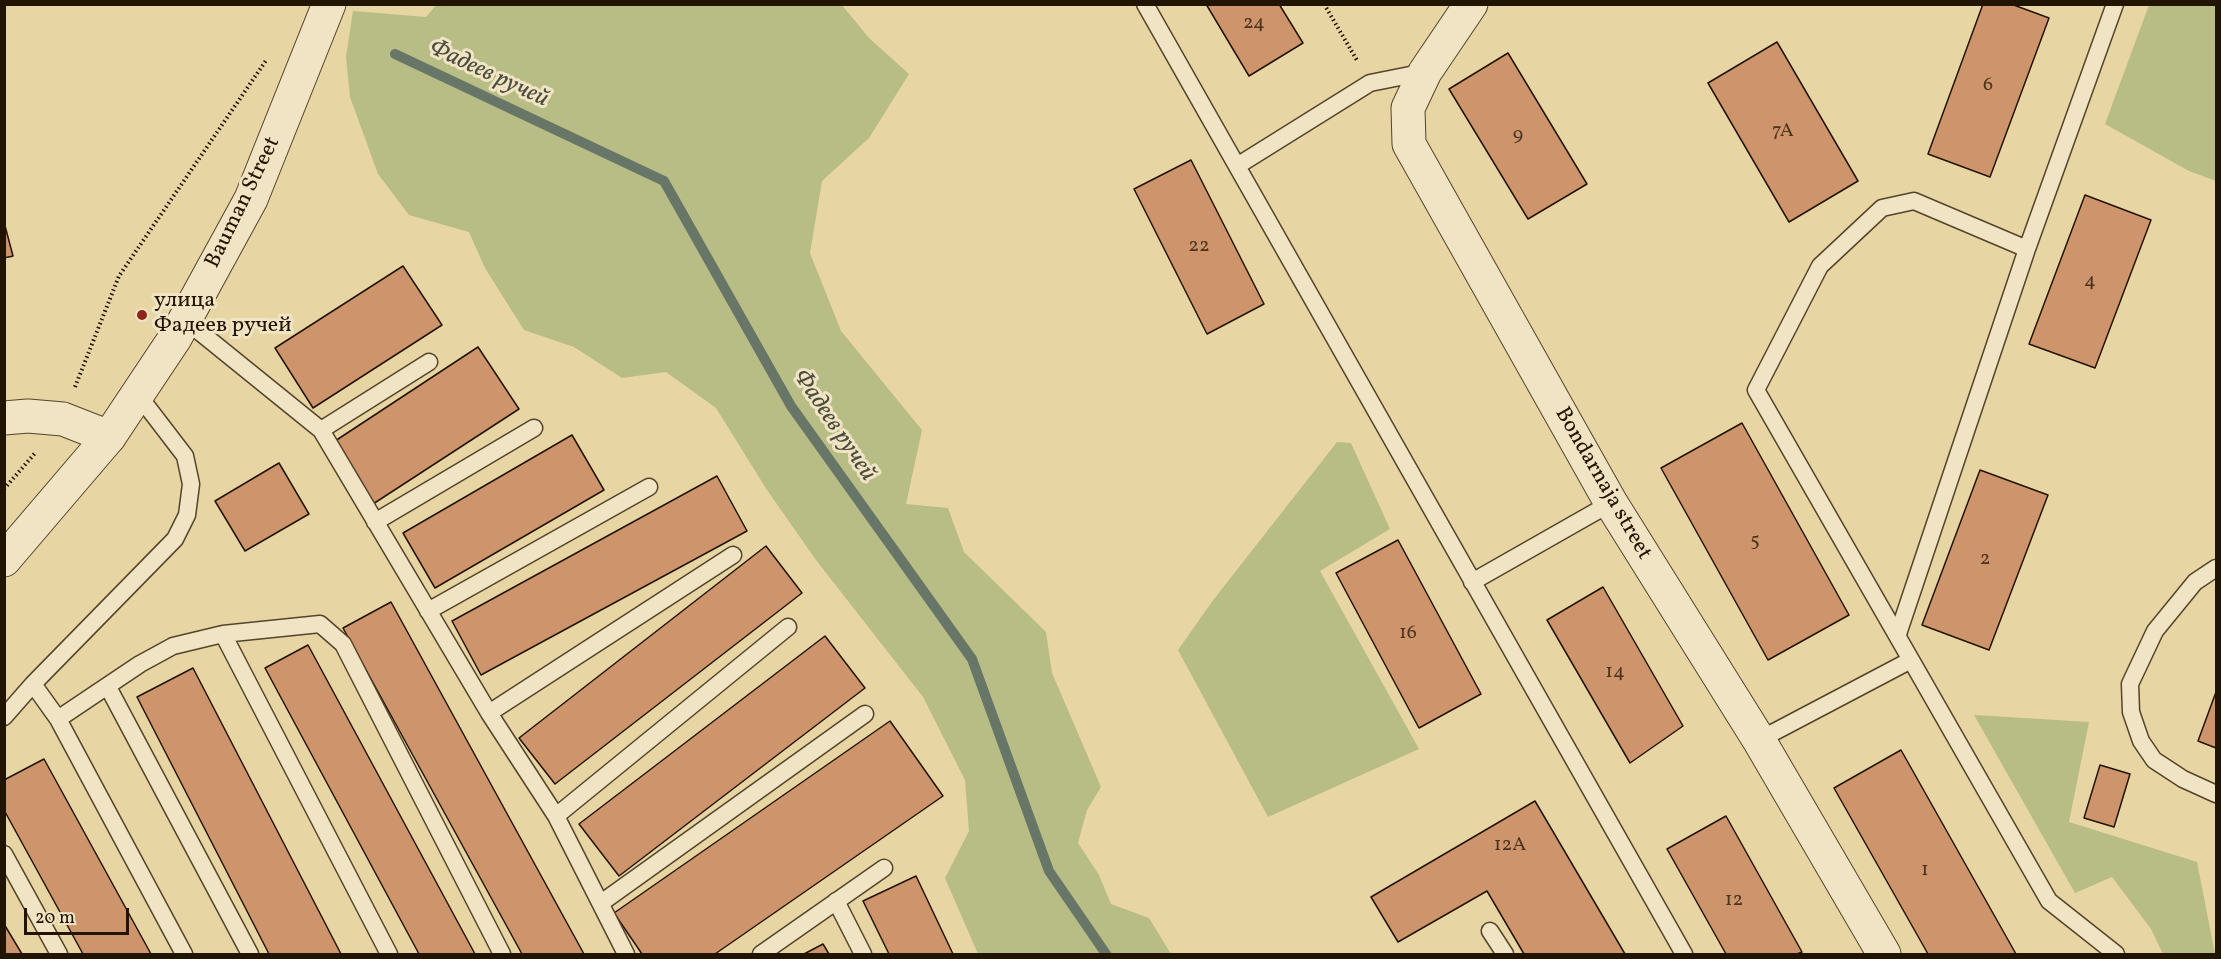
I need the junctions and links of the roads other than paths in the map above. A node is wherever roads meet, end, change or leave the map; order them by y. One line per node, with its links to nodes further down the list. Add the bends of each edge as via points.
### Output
1 (329, 4): 8 (street, Bauman Street, via 251,199)
2 (1145, 4): 6 (lane)
3 (1471, 4): 5 (street, Bondarnaja street)
4 (2115, 4): 7 (lane)
5 (1425, 72): 6 (lane, via 1370,83); 16 (street, Bondarnaja street, via 1408,108 1410,144)
6 (1237, 166): 21 (lane)
7 (2027, 249): 25 (lane); 25 (lane, via 1914,201 1882,208 1820,266 1756,390)
8 (185, 320): 10 (street, Bauman Street); 13 (lane)
9 (429, 362): 13 (lane)
10 (139, 396): 14 (street, Bauman Street); 27 (lane, via 185,456 191,484 187,515 175,539)
11 (4, 418): 14 (street, via 63,419)
12 (534, 428): 17 (lane)
13 (321, 430): 17 (lane)
14 (110, 437): 19 (street, Bauman Street)
15 (649, 487): 22 (lane)
16 (1611, 503): 21 (lane); 33 (street, Bondarnaja street)
17 (375, 522): 22 (lane)
18 (733, 555): 29 (lane)
19 (4, 560)
20 (2217, 568): 34 (lane, via 2195,582 2155,631 2130,684 2131,712 2141,741 2154,760)
21 (1472, 582): 50 (lane)
22 (428, 611): 29 (lane)
23 (788, 627): 35 (lane)
24 (223, 634): 28 (lane, via 173,646); 44 (lane); 45 (lane, via 320,624 343,644)
25 (1898, 634): 26 (lane)
26 (1911, 660): 33 (lane); 52 (lane, via 2049,900)
27 (33, 684): 31 (lane); 32 (lane)
28 (108, 687): 32 (lane); 43 (lane)
29 (489, 713): 35 (lane)
30 (866, 714): 39 (lane)
31 (4, 717)
32 (58, 719): 42 (lane)
33 (1759, 741): 51 (street, Bondarnaja street)
34 (2217, 794)
35 (556, 816): 39 (lane)
36 (4, 854): 41 (lane)
37 (884, 868): 38 (lane)
38 (836, 900): 47 (lane); 48 (lane)
39 (601, 903): 46 (lane)
40 (1490, 931): 49 (lane)
41 (59, 954)
42 (184, 954)
43 (250, 954)
44 (389, 954)
45 (502, 954)
46 (626, 954)
47 (761, 954)
48 (863, 954)
49 (1505, 954)
50 (1684, 954)
51 (1884, 954)
52 (2116, 954)

